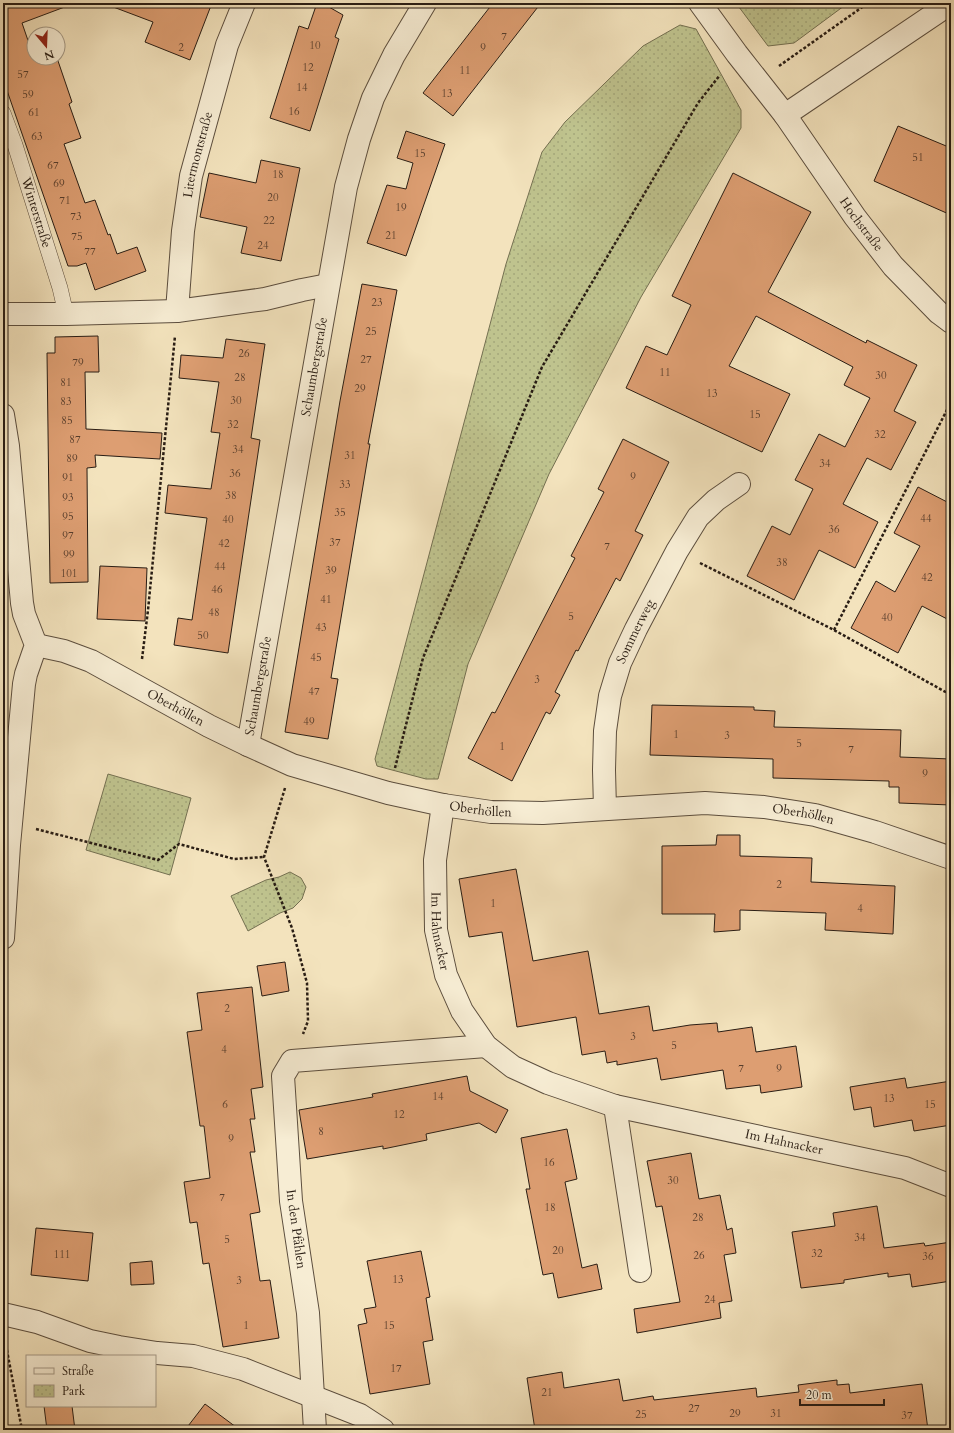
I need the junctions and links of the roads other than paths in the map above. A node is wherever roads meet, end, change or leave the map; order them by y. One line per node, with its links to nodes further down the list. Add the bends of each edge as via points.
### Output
1 (244, 3): 8 (street, Litermontstraße, via 227,45 192,176 183,231)
2 (425, 3): 7 (street, Schaumbergstraße, via 394,55 373,98 346,187)
3 (700, 3): 6 (street, Hochstraße)
4 (951, 3): 6 (street)
5 (3, 113): 10 (lane, Winterstraße, via 60,288)
6 (784, 116): 11 (street, Hochstraße, via 893,266)
7 (328, 285): 8 (street, via 265,299); 15 (street, Schaumbergstraße)
8 (178, 311): 10 (street)
9 (3, 314): 10 (street)
10 (66, 314)
11 (951, 322)
12 (3, 415): 14 (street, via 22,603)
13 (739, 484): 17 (street, Sommerweg, via 698,517 677,551 620,663 610,696 605,731)
14 (36, 645): 15 (street, Oberhöllen, via 85,658); 19 (street, via 26,674 11,823)
15 (248, 746): 16 (street, Oberhöllen, via 292,765 388,793)
16 (443, 805): 17 (street, Oberhöllen, via 490,812); 20 (street, Im Hahnacker, via 435,860 436,930 446,975 462,1011)
17 (605, 810): 18 (street, Oberhöllen, via 704,803 764,807 815,815)
18 (951, 858)
19 (3, 938)
20 (486, 1046): 21 (street, Im Hahnacker, via 513,1066 548,1083); 25 (street, In den Pfählen, via 292,1061 283,1076 290,1201 308,1313)
21 (615, 1106): 22 (street, Im Hahnacker, via 905,1168); 23 (street)
22 (951, 1186)
23 (640, 1271)
24 (4, 1324): 25 (street, via 37,1322 90,1341 157,1353 193,1356 243,1369)
25 (314, 1397): 26 (street, In den Pfählen); 27 (street, via 360,1415)
26 (315, 1430)
27 (383, 1430)

